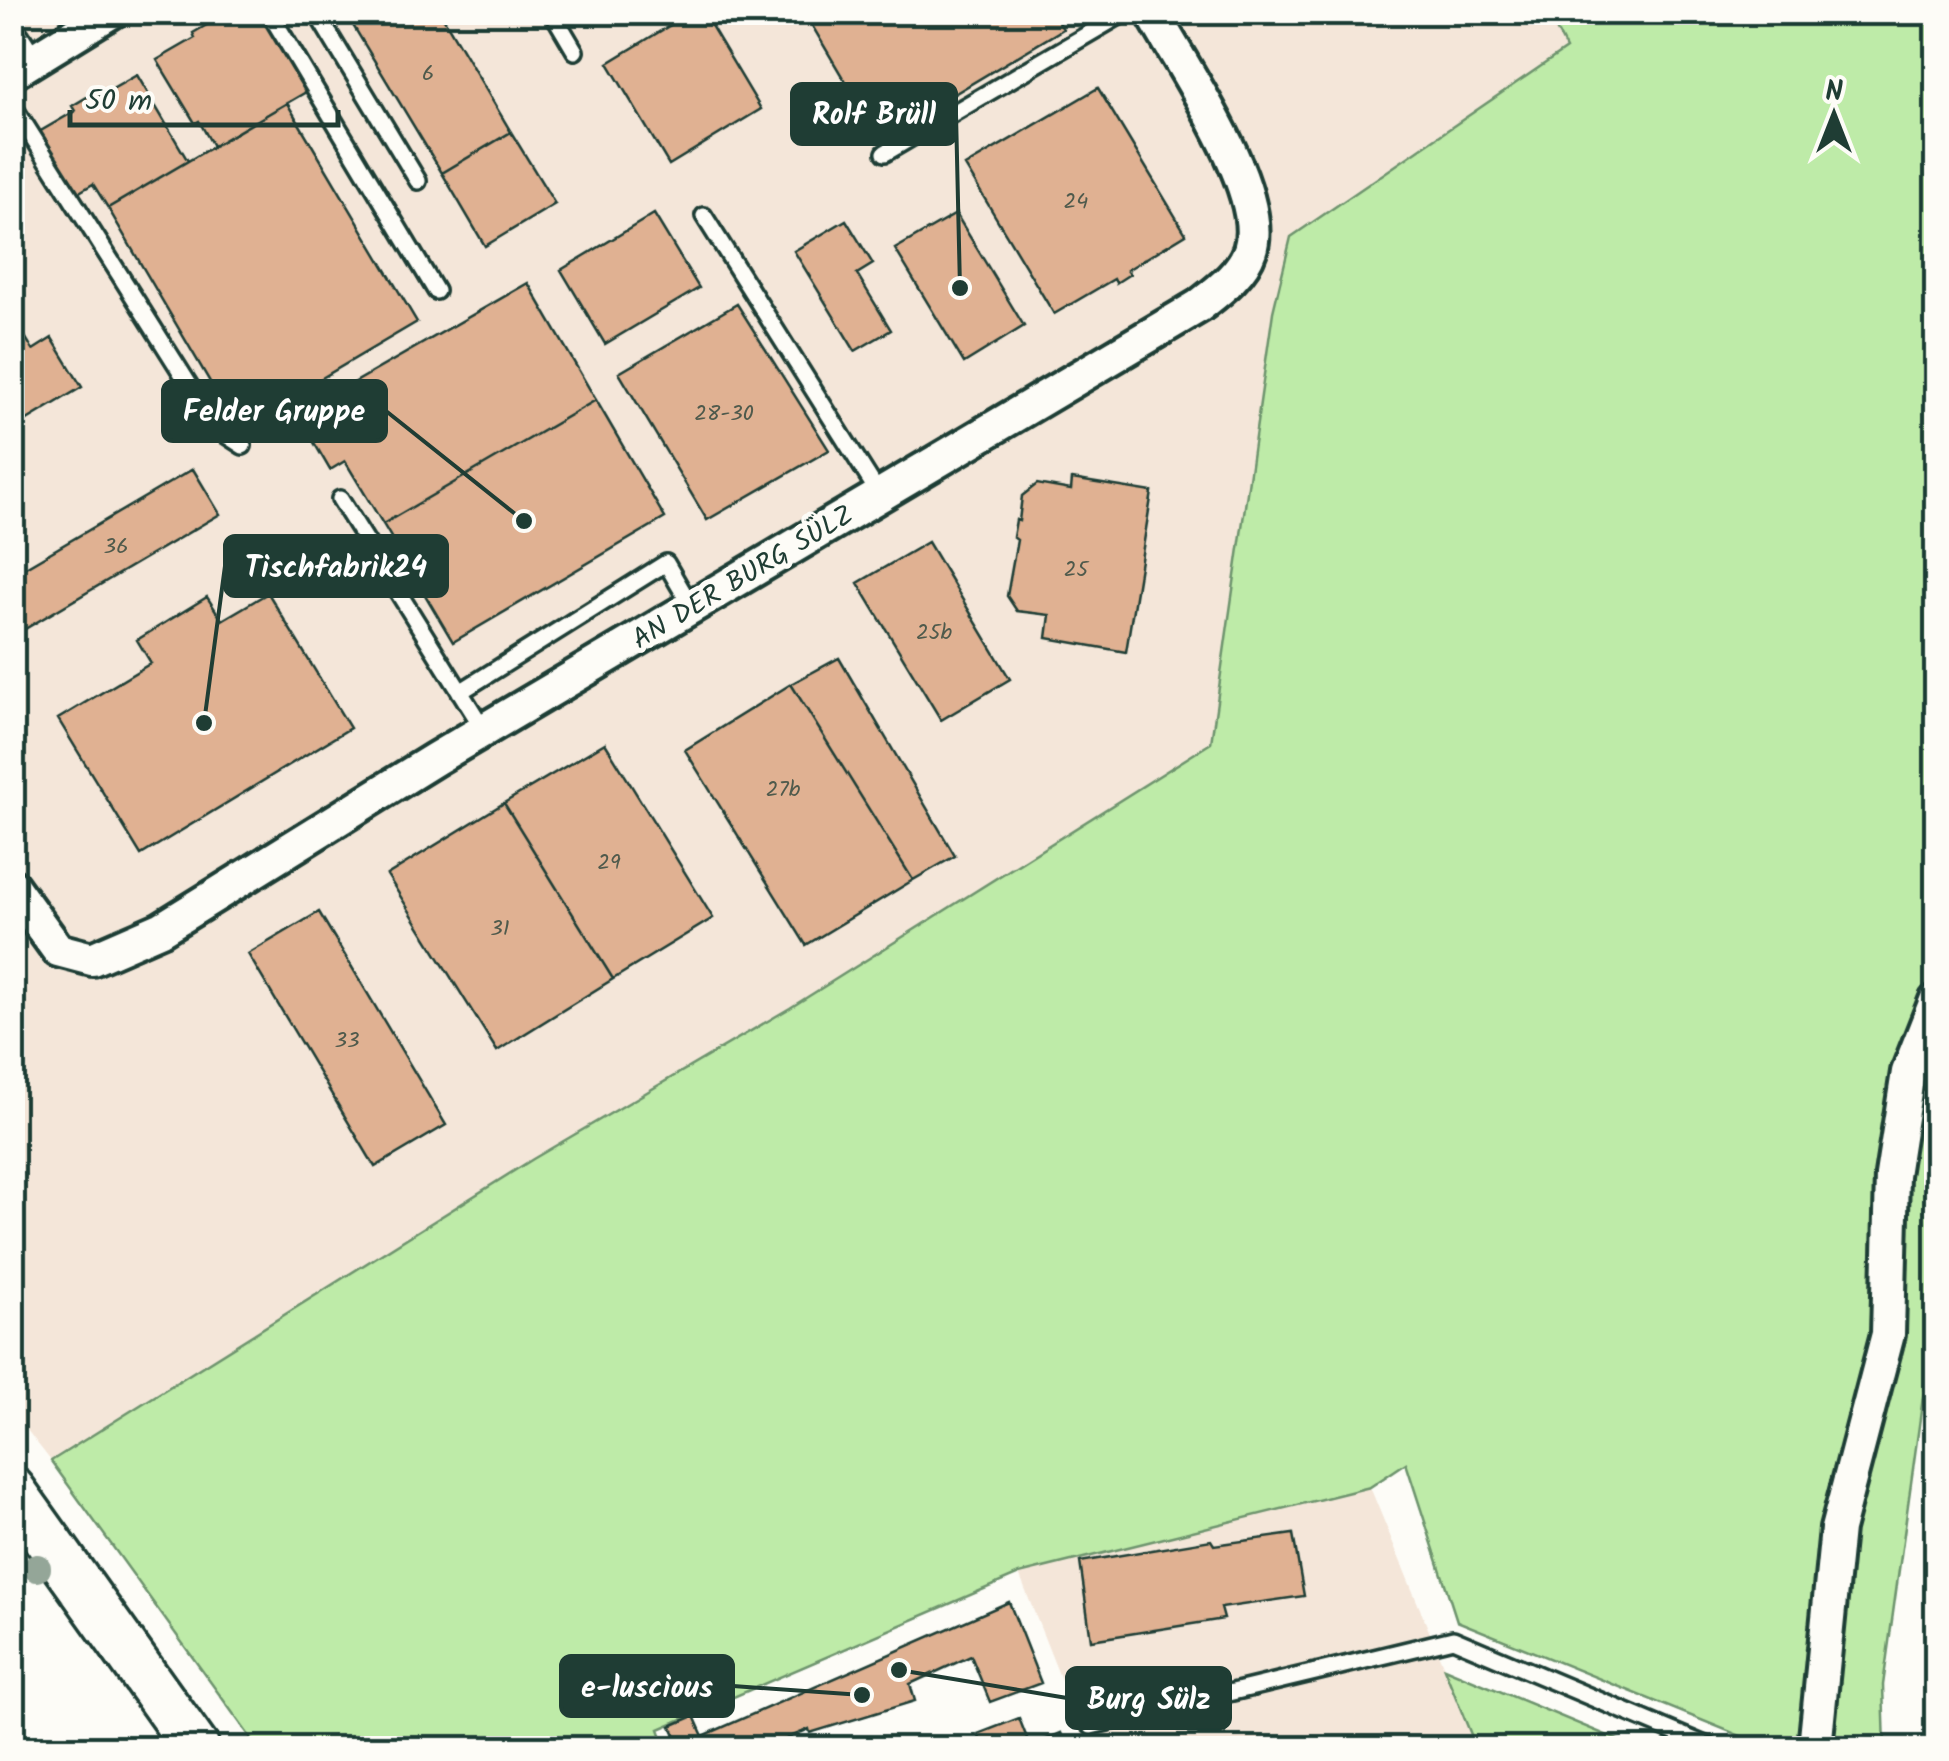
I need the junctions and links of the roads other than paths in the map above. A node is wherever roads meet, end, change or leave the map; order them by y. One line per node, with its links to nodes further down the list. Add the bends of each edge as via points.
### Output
1 (111, 12): 9 (street)
2 (269, 12): 14 (lane)
3 (316, 12): 12 (lane)
4 (552, 12): 8 (lane)
5 (1126, 12): 11 (lane)
6 (1152, 12): 16 (street, AN DER BURG SÜLZ, via 1242,176 1251,248 1224,287 1199,306)
7 (12, 22): 9 (lane)
8 (574, 51)
9 (24, 66)
10 (12, 104): 15 (lane, via 217,430)
11 (886, 153)
12 (418, 181)
13 (704, 216): 16 (lane)
14 (436, 291)
15 (243, 446)
16 (879, 494): 18 (street, AN DER BURG SÜLZ)
17 (340, 498): 19 (lane)
18 (691, 606): 19 (lane, via 666,563); 20 (street, AN DER BURG SÜLZ)
19 (460, 692): 20 (lane)
20 (484, 730): 21 (street, AN DER BURG SÜLZ, via 160,929 92,959 58,950)
21 (12, 886)
22 (1936, 1001): 27 (street, via 1908,1072 1892,1176 1888,1334 1837,1528)
23 (12, 1490): 25 (main road)
24 (1091, 1726): 26 (lane, via 1453,1639)
25 (196, 1748)
26 (1712, 1748)
27 (1815, 1748)

